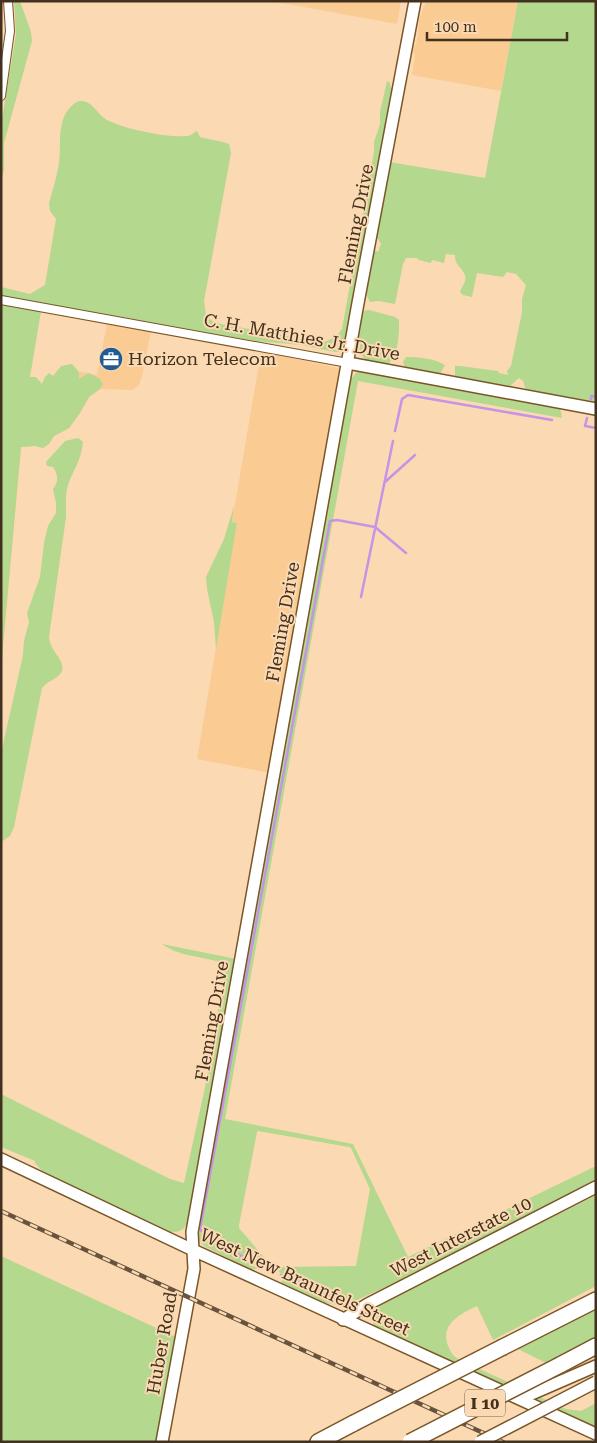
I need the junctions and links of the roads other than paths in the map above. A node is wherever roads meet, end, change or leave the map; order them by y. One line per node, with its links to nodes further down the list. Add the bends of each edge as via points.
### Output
1 (8, 1): 3 (street, via 10,31)
2 (415, 1): 5 (street, Fleming Drive)
3 (1, 96)
4 (1, 300): 5 (street, C. H. Matthies Jr. Drive)
5 (348, 363): 6 (street, C. H. Matthies Jr. Drive); 9 (street, Fleming Drive, via 192,1232)
6 (596, 408)
7 (1, 1159): 9 (street, West New Braunfels Street)
8 (596, 1187): 11 (street, West Interstate 10, via 368,1304)
9 (193, 1250): 11 (street, West New Braunfels Street); 17 (street, Huber Road, via 194,1270)
10 (596, 1300): 18 (highway, I 10, bridge)
11 (343, 1320): 15 (street, West New Braunfels Street)
12 (596, 1346): 19 (highway, I 10, bridge)
13 (596, 1366): 15 (street)
14 (596, 1382): 20 (street, bridge)
15 (520, 1399): 16 (street, West New Braunfels Street)
16 (596, 1434)
17 (162, 1442)
18 (318, 1442)
19 (410, 1442)
20 (480, 1442)

